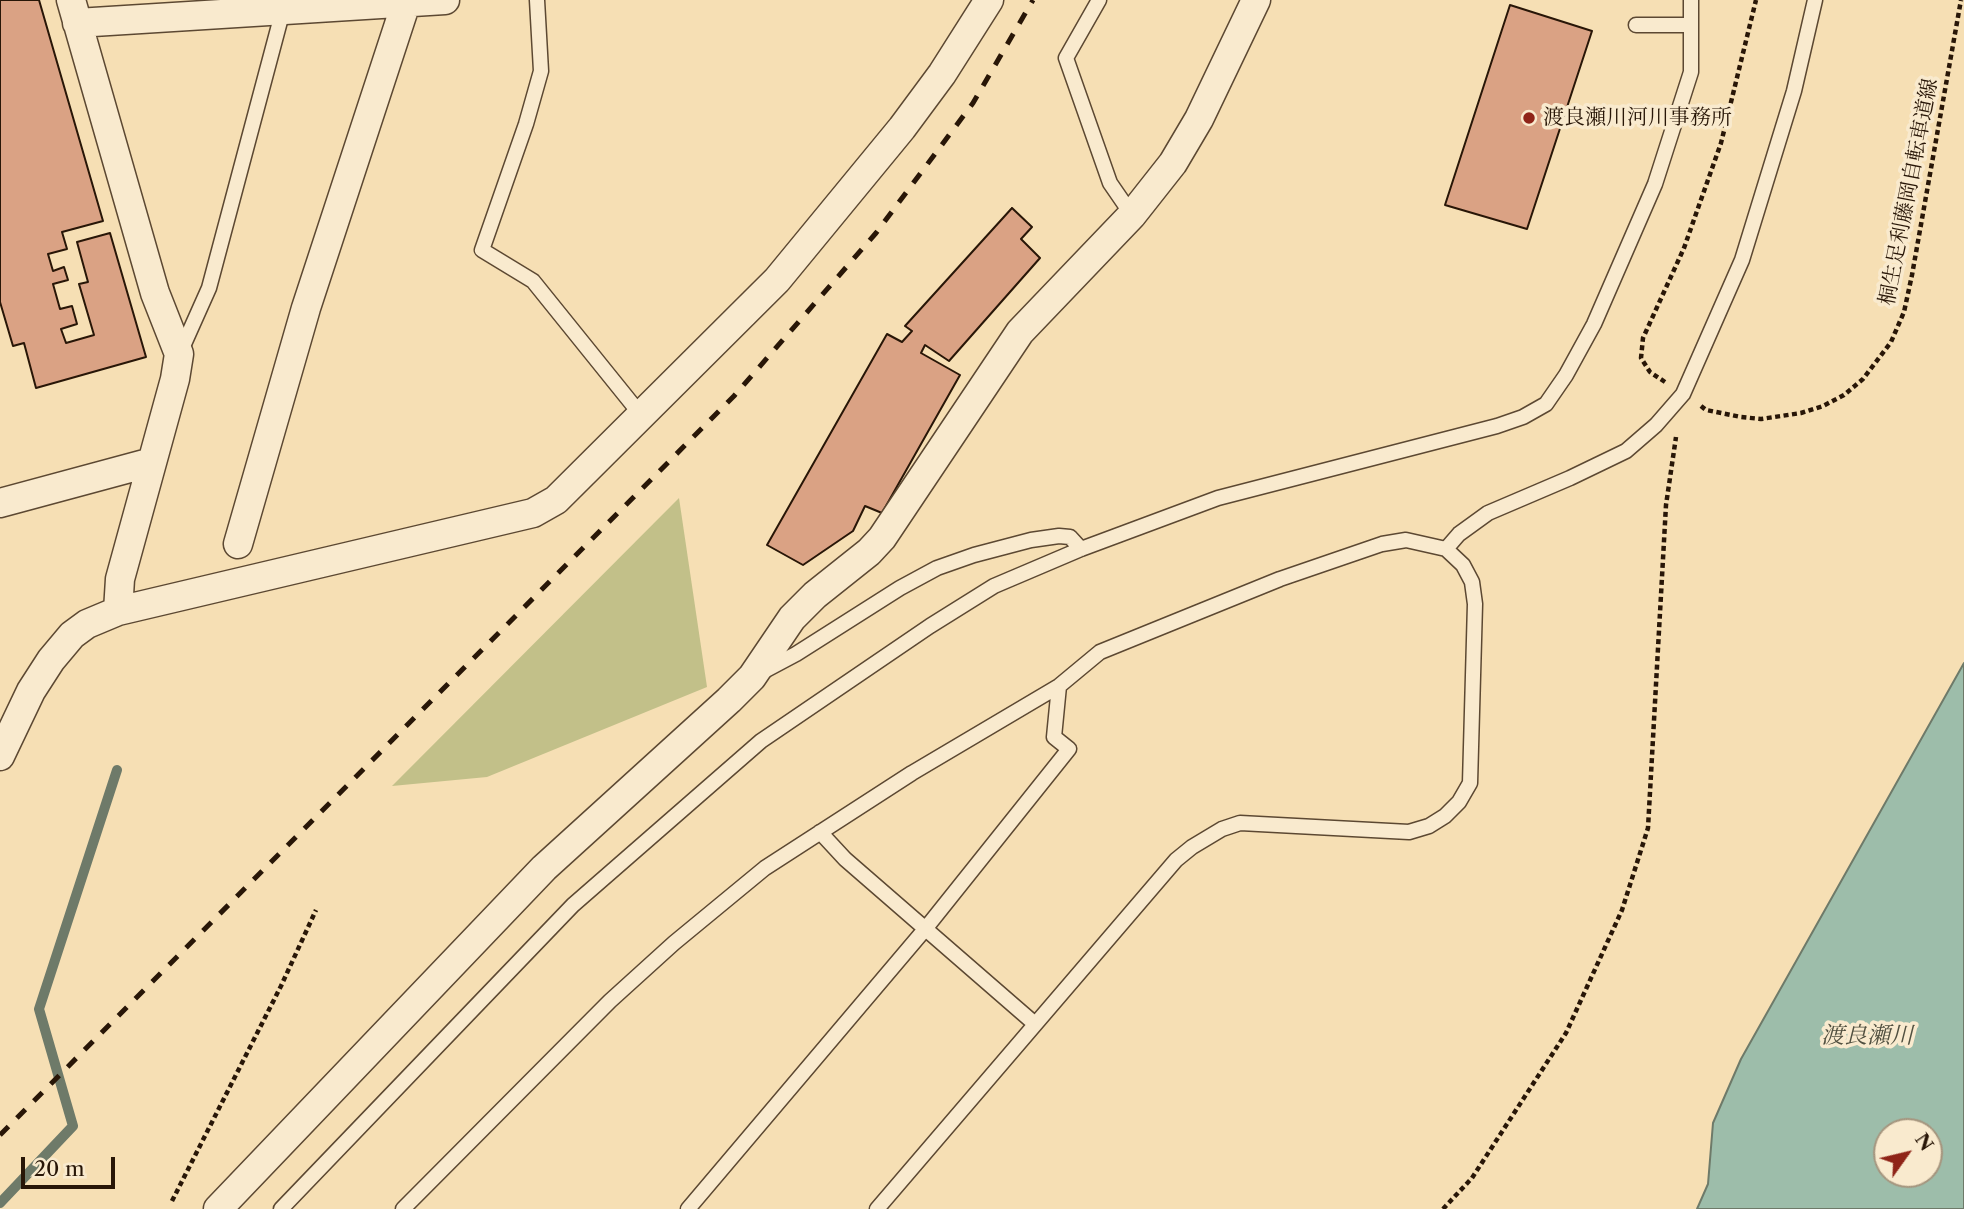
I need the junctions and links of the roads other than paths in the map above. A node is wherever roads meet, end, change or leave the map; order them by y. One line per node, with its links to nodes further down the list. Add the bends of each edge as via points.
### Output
1 (445, 0): 8 (street)
2 (537, 0): 15 (lane, via 541,71 482,250 533,281)
3 (989, 0): 15 (street, via 902,128 777,280)
4 (1099, 0): 13 (lane, via 1066,58 1110,183)
5 (1256, 0): 13 (street, via 1199,119 1173,163)
6 (1691, 0): 12 (lane)
7 (1815, 0): 19 (lane, via 1794,91 1742,260 1683,394 1626,451 1488,513)
8 (407, 1): 9 (street); 18 (street, via 306,308)
9 (282, 10): 10 (street); 14 (lane, via 209,288)
10 (74, 12): 14 (street, via 155,293)
11 (1636, 25): 12 (lane)
12 (1689, 25): 20 (lane, via 1691,72 1655,184 1594,324 1546,404 1497,426 1218,498)
13 (1132, 215): 22 (street, via 1020,332 882,538 792,618)
14 (179, 354): 16 (street)
15 (641, 415): 21 (street, via 556,500 533,513)
16 (152, 462): 17 (street); 21 (street, via 120,579)
17 (0, 503)
18 (238, 544)
19 (1446, 549): 23 (lane, via 1406,540 1382,544 1280,579 1100,652); 27 (lane, via 1472,582 1475,604 1470,783 1459,802 1429,826 1409,832 1240,823 1222,829 1176,860)
20 (1081, 550): 22 (lane, via 1070,537 1059,536 937,568); 29 (lane, via 994,586 761,741 573,905)
21 (118, 611): 24 (street, via 87,624 51,660)
22 (752, 677): 28 (street, via 544,868)
23 (1059, 686): 25 (lane); 26 (lane, via 1054,737 1069,749)
24 (0, 756)
25 (821, 832): 26 (lane, via 845,859); 30 (lane, via 765,868 642,971)
26 (926, 928): 27 (lane); 31 (lane)
27 (1035, 1024): 32 (lane)
28 (218, 1209)
29 (281, 1209)
30 (403, 1209)
31 (688, 1209)
32 (877, 1209)

